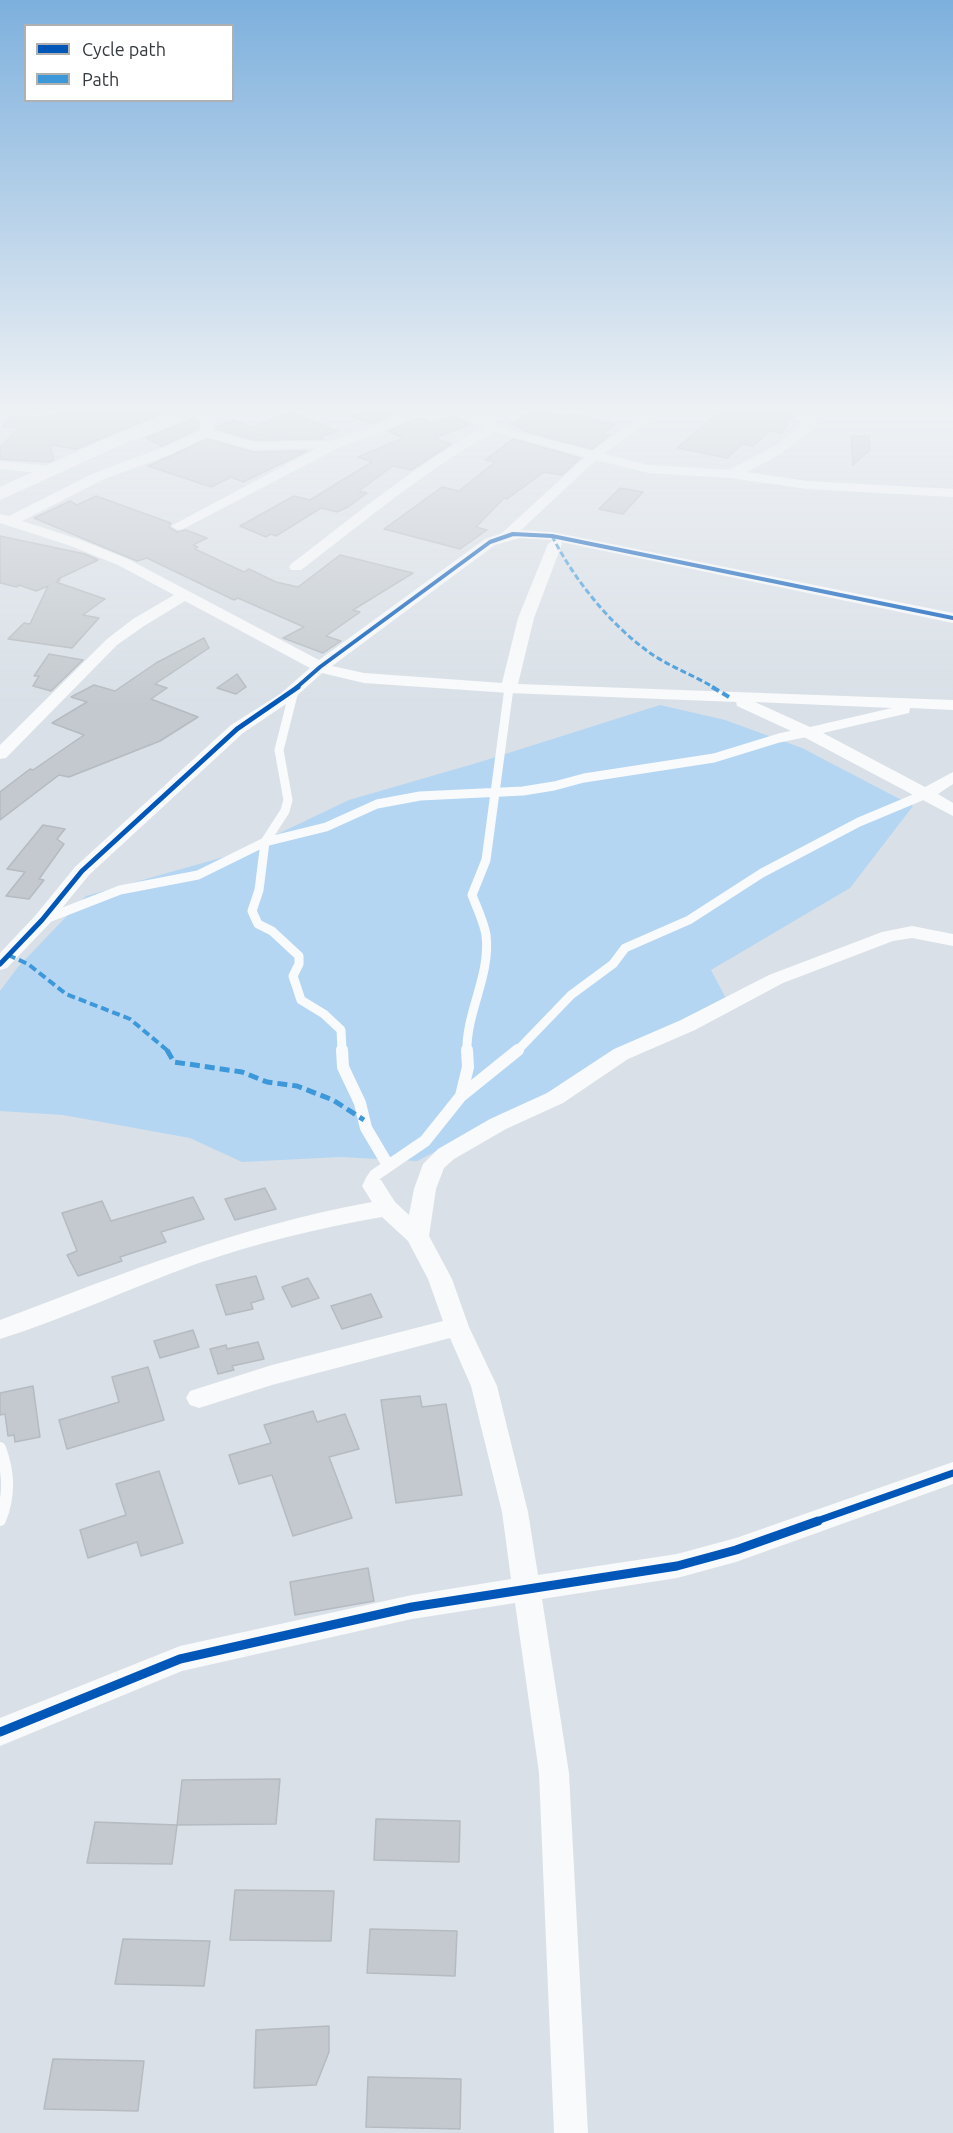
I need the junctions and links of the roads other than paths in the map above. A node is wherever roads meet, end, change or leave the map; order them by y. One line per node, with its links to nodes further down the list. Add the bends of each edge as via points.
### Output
1 (32, 507): 5 (street)
2 (215, 507): 6 (street)
3 (376, 507): 9 (street)
4 (538, 507): 7 (street)
5 (5, 519): 10 (street, via 123,562)
6 (178, 526)
7 (508, 534): 11 (street, via 552,536); 12 (street, via 490,542)
8 (555, 544): 13 (street, via 526,618)
9 (296, 567)
10 (186, 594): 12 (street); 19 (street, via 112,641)
11 (953, 618)
12 (320, 667): 13 (street, via 364,678); 14 (street)
13 (509, 688): 15 (street); 21 (lane)
14 (294, 691): 24 (lane, via 279,750 288,800); 25 (street, via 247,721 201,761 82,871)
15 (729, 697): 16 (street); 18 (street)
16 (927, 704): 17 (street); 18 (street)
17 (953, 705)
18 (808, 732): 21 (lane, via 714,758 533,790); 22 (street)
19 (0, 754)
20 (953, 777): 22 (street)
21 (496, 792): 24 (lane, via 420,796 377,804 326,828); 28 (lane, via 486,860 472,896 486,934 486,962 467,1037 468,1067)
22 (926, 794): 23 (street); 28 (lane, via 859,822 762,873 689,920 625,948 613,964 571,995 512,1056)
23 (953, 812)
24 (265, 842): 25 (lane, via 198,875 120,890); 29 (lane, via 252,911 255,920 299,956 293,976 301,1000 341,1030 343,1067 360,1103 366,1128)
25 (42, 920): 27 (street)
26 (953, 940): 32 (street, via 912,932 889,936 776,979 688,1025 621,1054 555,1098 498,1124 434,1164 424,1189)
27 (0, 964)
28 (461, 1096): 29 (lane, via 425,1141)
29 (388, 1165): 30 (lane, via 375,1175)
30 (373, 1186): 31 (street)
31 (387, 1208): 32 (street); 34 (street, via 252,1237)
32 (417, 1236): 33 (street, via 440,1280)
33 (457, 1327): 35 (street); 39 (street, via 484,1386 515,1512)
34 (0, 1330)
35 (199, 1398)
36 (0, 1448): 38 (lane, via 9,1481 7,1505)
37 (953, 1473): 39 (street, via 736,1550 677,1566)
38 (0, 1520)
39 (526, 1590): 40 (street, via 412,1607 180,1659); 41 (street, via 554,1773)
40 (0, 1732)
41 (572, 2133)

